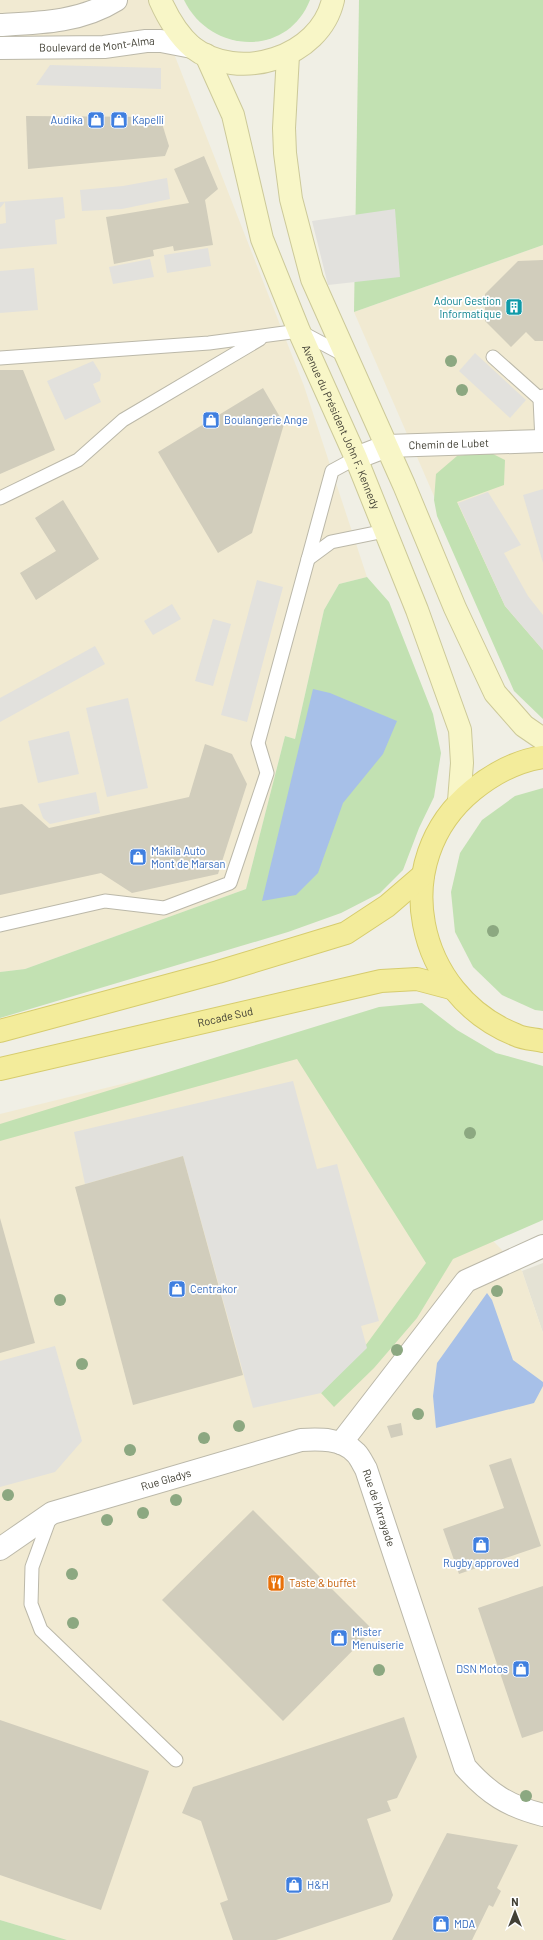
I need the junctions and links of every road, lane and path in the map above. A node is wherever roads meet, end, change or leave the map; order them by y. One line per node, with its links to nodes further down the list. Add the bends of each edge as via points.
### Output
1 (116, 0): 4 (street, via 96,11 73,17)
2 (160, 0): 6 (main road, via 171,24)
3 (335, 2): 7 (main road, via 312,36)
4 (0, 26)
5 (0, 48): 6 (street, Boulevard de Mont-Alma, via 104,47 161,41)
6 (199, 51): 7 (main road, via 233,63 261,63); 8 (main road, Avenue du Président John F. Kennedy, via 233,115 262,239)
7 (288, 55): 11 (main road, via 284,128 291,200 312,279)
8 (299, 331): 9 (lane); 11 (lane); 16 (main road, Avenue du Président John F. Kennedy)
9 (266, 336): 12 (lane, via 209,343); 17 (lane, via 123,420 78,460)
10 (493, 356): 13 (lane)
11 (347, 357): 15 (main road)
12 (0, 358)
13 (541, 397): 14 (lane)
14 (543, 440): 15 (street, Chemin de Lubet)
15 (387, 446): 16 (street, Chemin de Lubet); 20 (main road, via 454,608 495,692 524,726)
16 (356, 458): 18 (main road, Avenue du Président John F. Kennedy); 19 (lane, via 332,471)
17 (0, 498)
18 (385, 531): 19 (lane, via 331,542); 22 (main road, Avenue du Président John F. Kennedy, via 417,610 460,730 462,763)
19 (308, 559): 24 (lane, via 258,743 267,773 230,883 164,908 105,901)
20 (543, 739)
21 (543, 757): 22 (main road, via 526,760 490,776)
22 (459, 801): 23 (main road, via 442,823 430,848)
23 (423, 875): 25 (main road, via 422,915 427,938 431,953); 26 (main road, via 387,906 346,933 218,972)
24 (0, 925)
25 (451, 988): 27 (main road, via 481,1016 517,1036); 28 (main road, Rocade Sud, via 417,979 381,981)
26 (0, 1030)
27 (543, 1041)
28 (0, 1069)
29 (543, 1246): 30 (street, via 466,1280)
30 (341, 1443): 31 (street, Rue Gladys, via 323,1439 301,1440); 34 (street, Rue de l'Arrayade, via 356,1452 366,1469 465,1766 493,1795 526,1811)
31 (52, 1513): 32 (street, Rue Gladys); 33 (lane, via 32,1567 31,1604 41,1630)
32 (0, 1549)
33 (176, 1760)
34 (543, 1815)

